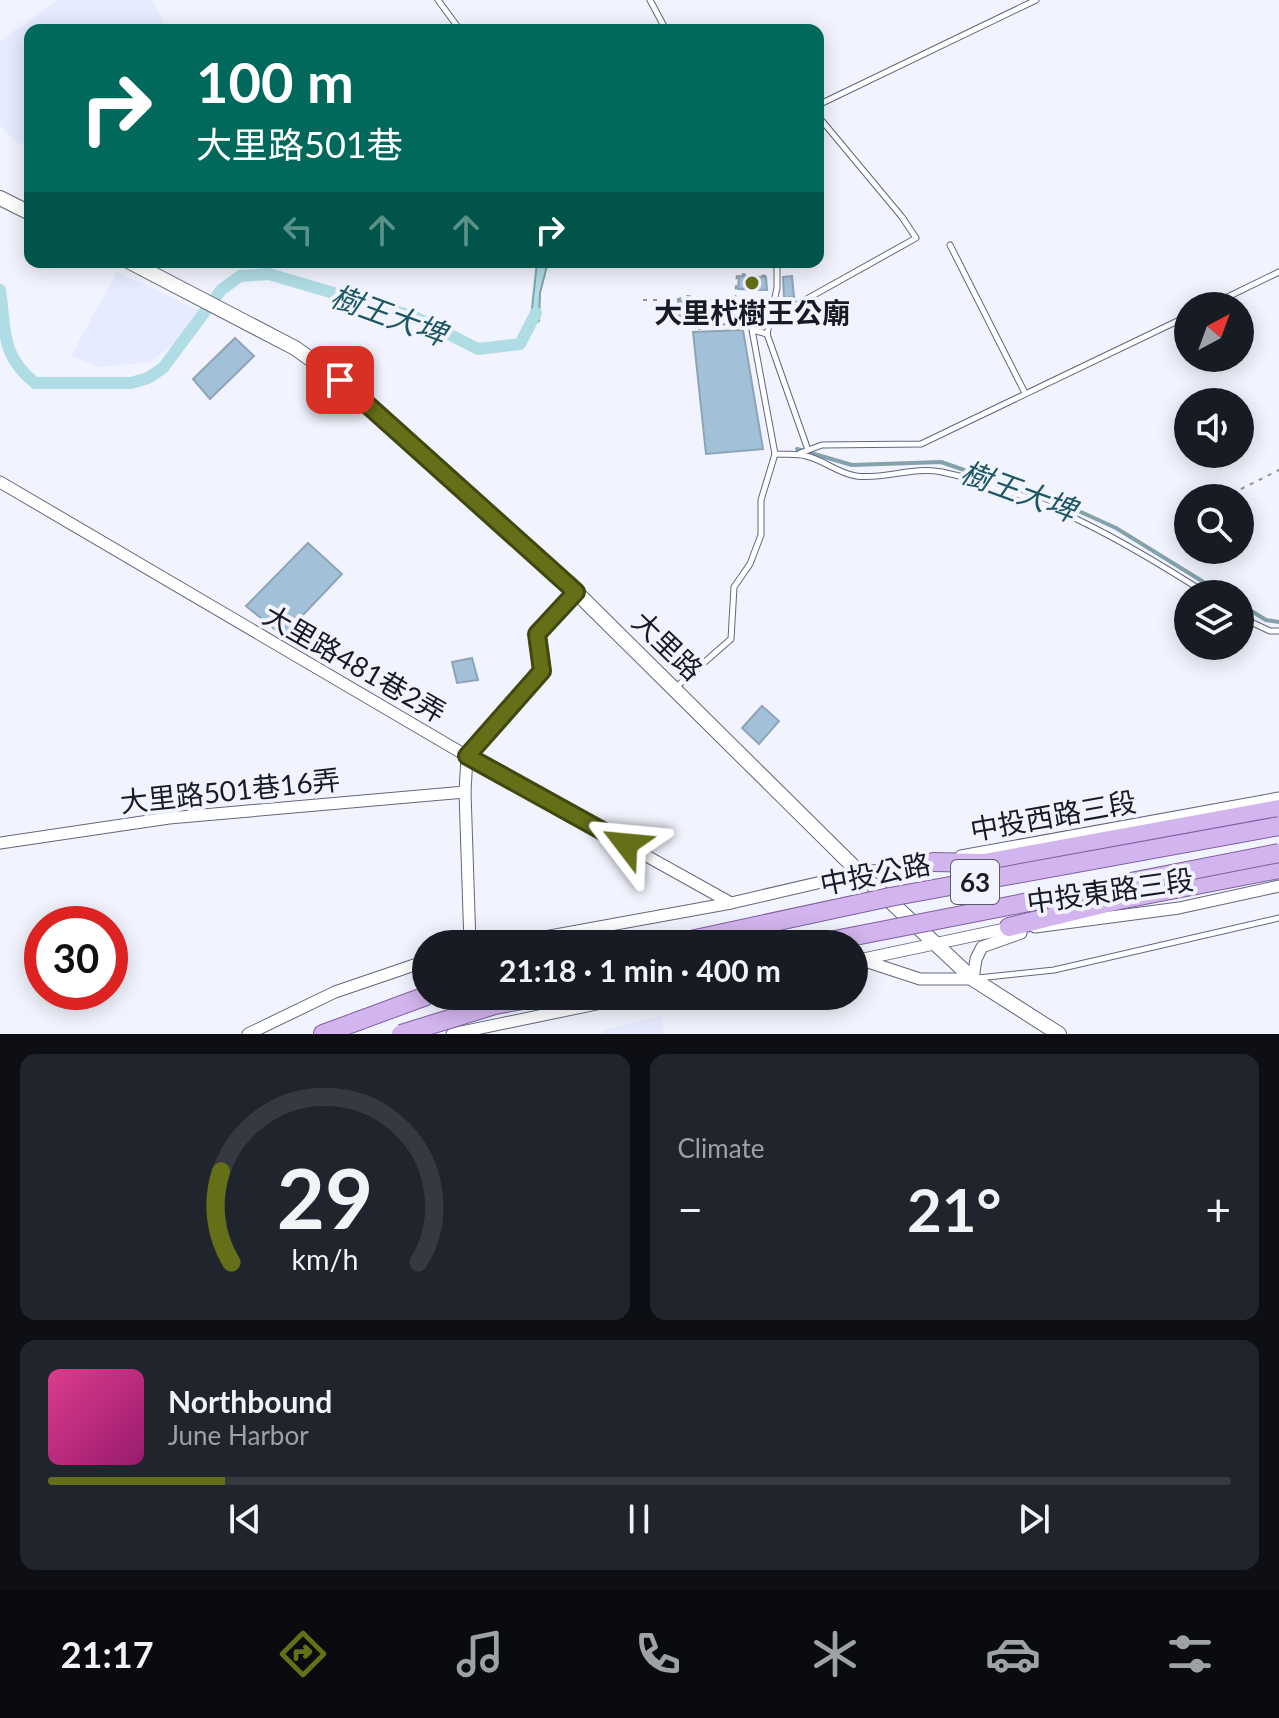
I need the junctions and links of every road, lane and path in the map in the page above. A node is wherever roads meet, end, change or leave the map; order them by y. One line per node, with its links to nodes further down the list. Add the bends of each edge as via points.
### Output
1 (438, 0): 4 (lane)
2 (650, 0): 5 (lane)
3 (1036, 0): 6 (lane)
4 (456, 24)
5 (663, 24)
6 (824, 102)
7 (824, 123): 18 (lane, via 916,238)
8 (0, 198): 9 (street)
9 (24, 210)
10 (950, 245): 22 (lane)
11 (142, 268): 30 (street, 大里路, via 295,348 340,380)
12 (777, 268): 14 (lane)
13 (1279, 272): 15 (lane)
14 (778, 278): 17 (path, via 737,274 730,303 687,296); 18 (lane)
15 (1238, 292)
16 (643, 300): 17 (path)
17 (668, 303): 20 (path, via 682,327 740,323)
18 (771, 319): 21 (lane)
19 (1174, 323): 22 (lane)
20 (752, 330): 21 (lane); 24 (lane)
21 (767, 334): 23 (lane)
22 (1025, 393): 23 (lane, via 921,444 822,445)
23 (808, 450): 25 (lane)
24 (775, 454): 25 (lane); 33 (lane, via 761,500 761,535 734,587 731,639)
25 (793, 455): 29 (lane, via 864,477 939,472 1075,515)
26 (1279, 470): 28 (path)
27 (0, 482): 34 (street, 大里路481巷2弄)
28 (1251, 484)
29 (1185, 580)
30 (576, 592): 33 (street, 大里路); 34 (lane, via 537,634 542,671)
31 (1254, 624): 32 (lane)
32 (1279, 631)
33 (675, 688): 43 (street, 大里路)
34 (467, 756): 35 (street); 45 (street, 大里路481巷2弄)
35 (465, 792): 39 (street, 大里路501巷16弄, via 169,818); 49 (street)
36 (1279, 798): 41 (street, 中投西路三段)
37 (1279, 809): 41 (main road, via 984,863)
38 (1279, 826): 51 (main road, 中投公路 / 63, bridge)
39 (0, 843)
40 (1279, 853): 52 (main road, 中投公路 / 63, bridge)
41 (933, 862): 43 (street, 中投西路三段)
42 (1279, 869): 47 (main road)
43 (860, 873): 45 (street, 中投西路三段); 53 (street, 大里路)
44 (1279, 886): 48 (street, 中投東路三段, via 1179,908)
45 (731, 903): 50 (street, 中投西路三段)
46 (1279, 918): 57 (lane, via 1054,970)
47 (1009, 927): 48 (street, 中投東路三段); 53 (street, 中投東路三段)
48 (1044, 927): 57 (street, via 982,947)
49 (470, 930)
50 (583, 930)
51 (737, 930)
52 (868, 933)
53 (937, 944): 54 (street, 中投東路三段); 57 (street, 大里路)
54 (868, 959)
55 (868, 964): 57 (street, via 920,979)
56 (412, 966): 62 (street, via 335,992)
57 (973, 979): 66 (street, 大里路)
58 (412, 1001): 63 (main road)
59 (479, 1010): 64 (main road, bridge)
60 (571, 1010): 61 (street)
61 (474, 1031): 65 (street)
62 (248, 1034)
63 (323, 1034)
64 (401, 1034)
65 (452, 1034)
66 (1059, 1034)

